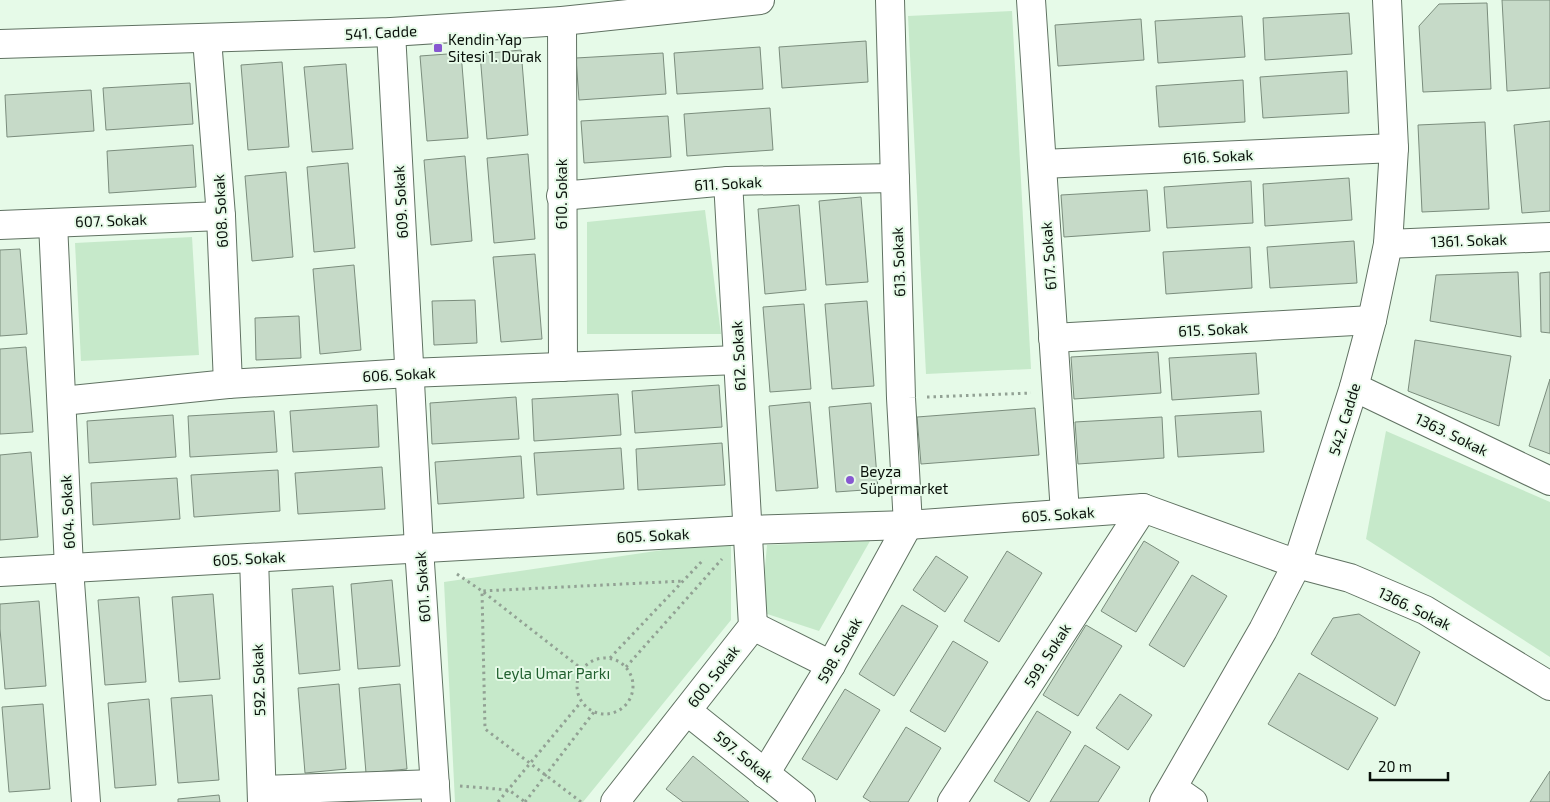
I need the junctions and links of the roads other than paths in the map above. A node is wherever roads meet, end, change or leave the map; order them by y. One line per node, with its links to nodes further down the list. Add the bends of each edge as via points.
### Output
1 (760, 0): 5 (street, 541. Cadde)
2 (890, 0): 11 (street, 613. Sokak)
3 (1031, 0): 10 (street, 617. Sokak)
4 (1386, 0): 9 (street, 542. Cadde)
5 (562, 21): 6 (street, 541. Cadde); 13 (street, 610. Sokak)
6 (392, 32): 7 (street, 541. Cadde); 23 (street, 609. Sokak)
7 (208, 39): 8 (street, 541. Cadde); 14 (street, 608. Sokak)
8 (0, 44)
9 (1394, 148): 10 (street, 616. Sokak); 18 (street, 542. Cadde)
10 (1042, 164): 20 (street, 617. Sokak)
11 (895, 178): 12 (street, 611. Sokak); 30 (street, 613. Sokak)
12 (728, 181): 13 (street, 611. Sokak); 21 (street, 612. Sokak)
13 (561, 196): 22 (street, 610. Sokak)
14 (221, 216): 15 (street, 607. Sokak); 24 (street, 608. Sokak)
15 (53, 222): 16 (street, 607. Sokak); 26 (street, 604. Sokak)
16 (0, 225)
17 (1550, 237): 18 (street, 1361. Sokak)
18 (1388, 244): 19 (street, 542. Cadde)
19 (1372, 320): 20 (street, 615. Sokak); 25 (street, 542. Cadde)
20 (1053, 338): 29 (street, 617. Sokak)
21 (738, 360): 22 (street, 606. Sokak); 31 (street, 612. Sokak)
22 (563, 366): 23 (street, 606. Sokak)
23 (409, 372): 24 (street, 606. Sokak); 32 (street, 601. Sokak)
24 (228, 384): 26 (street, 606. Sokak)
25 (1354, 387): 27 (street, 1363. Sokak); 34 (street, 542. Cadde)
26 (62, 401): 35 (street, 604. Sokak)
27 (1550, 481)
28 (1143, 508): 29 (street, 605. Sokak); 34 (street, 605. Sokak); 48 (street, 599. Sokak)
29 (1065, 513): 30 (street, 605. Sokak)
30 (908, 525): 31 (street, 605. Sokak); 38 (street, 598. Sokak)
31 (739, 531): 32 (street, 605. Sokak); 37 (street)
32 (419, 548): 33 (street, 605. Sokak); 42 (street, 601. Sokak)
33 (254, 558): 35 (street, 605. Sokak); 43 (street, 592. Sokak)
34 (1297, 564): 39 (street, 1366. Sokak, via 1350,578 1425,610); 44 (street, 542. Cadde)
35 (69, 568): 36 (street, 605. Sokak); 45 (street, 604. Sokak)
36 (0, 572)
37 (753, 626): 38 (street); 40 (street, 600. Sokak)
38 (832, 665): 41 (street, 598. Sokak)
39 (1550, 686)
40 (686, 711): 41 (street, 597. Sokak); 46 (street, 600. Sokak)
41 (765, 774): 47 (street, 597. Sokak)
42 (436, 793): 43 (street)
43 (262, 796)
44 (1177, 797)
45 (86, 802)
46 (615, 802)
47 (800, 802)
48 (952, 802)

